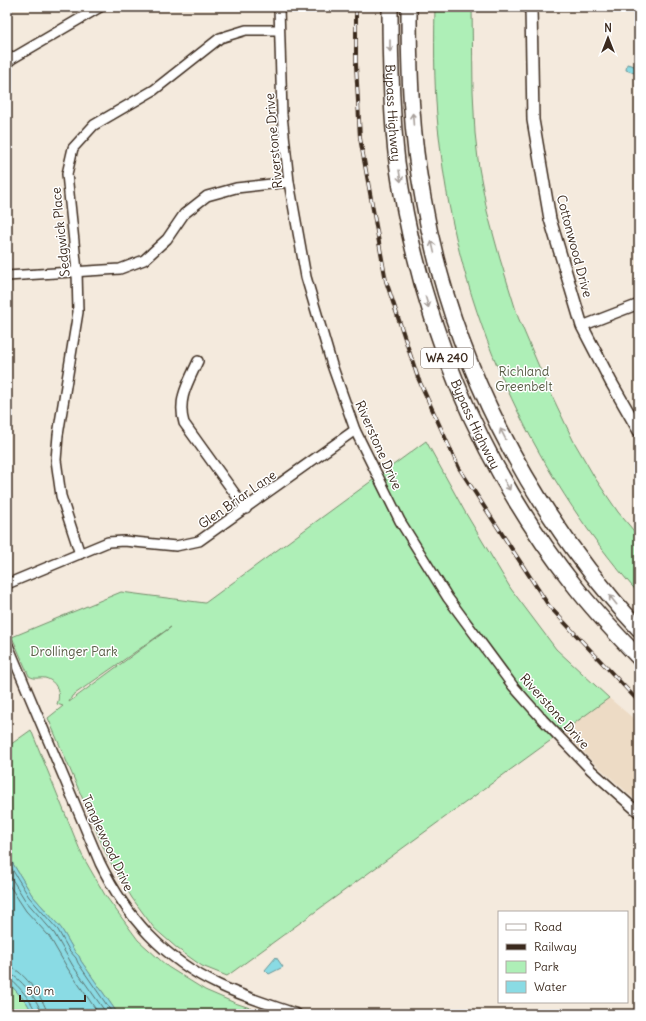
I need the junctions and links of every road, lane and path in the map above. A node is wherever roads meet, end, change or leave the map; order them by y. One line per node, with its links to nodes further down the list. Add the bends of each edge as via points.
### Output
1 (100, 7): 7 (street)
2 (279, 7): 6 (street, Riverstone Drive)
3 (390, 7): 21 (highway, Bypass Highway / WA 240, one-way to 21, via 392,104 405,211 427,303 446,356 466,407 492,459 541,539 574,585)
4 (409, 7): 19 (highway, Bypass Highway / WA 240, one-way to 4, via 617,606 560,533 489,408 473,372 443,285 423,198 413,126)
5 (531, 7): 12 (street, Cottonwood Drive, via 533,120 550,219)
6 (279, 30): 8 (street, Riverstone Drive, via 282,115); 9 (street, Sedgwick Place, via 246,30 220,38 154,90 94,125 73,148 67,174)
7 (7, 63)
8 (289, 182): 9 (street, via 236,188 207,196 184,214 167,239 144,260 120,269); 14 (street, Riverstone Drive, via 306,277 332,365)
9 (77, 271): 10 (street); 17 (street, Sedgwick Place, via 78,312 56,460 61,496)
10 (7, 276)
11 (639, 304): 12 (street)
12 (582, 326): 15 (street, Cottonwood Drive)
13 (198, 361): 16 (street, via 181,402 184,423)
14 (355, 430): 16 (street, Glen Briar Lane); 22 (street, Riverstone Drive, via 400,521 448,598 543,720 591,770)
15 (639, 430)
16 (246, 509): 17 (street, Glen Briar Lane, via 199,541 176,546 108,542)
17 (80, 554): 18 (street, Glen Briar Lane)
18 (7, 584)
19 (639, 629)
20 (7, 643): 23 (street, Tanglewood Drive, via 100,863 128,911 155,941 189,969 219,985)
21 (639, 658)
22 (639, 813)
23 (297, 1014)

